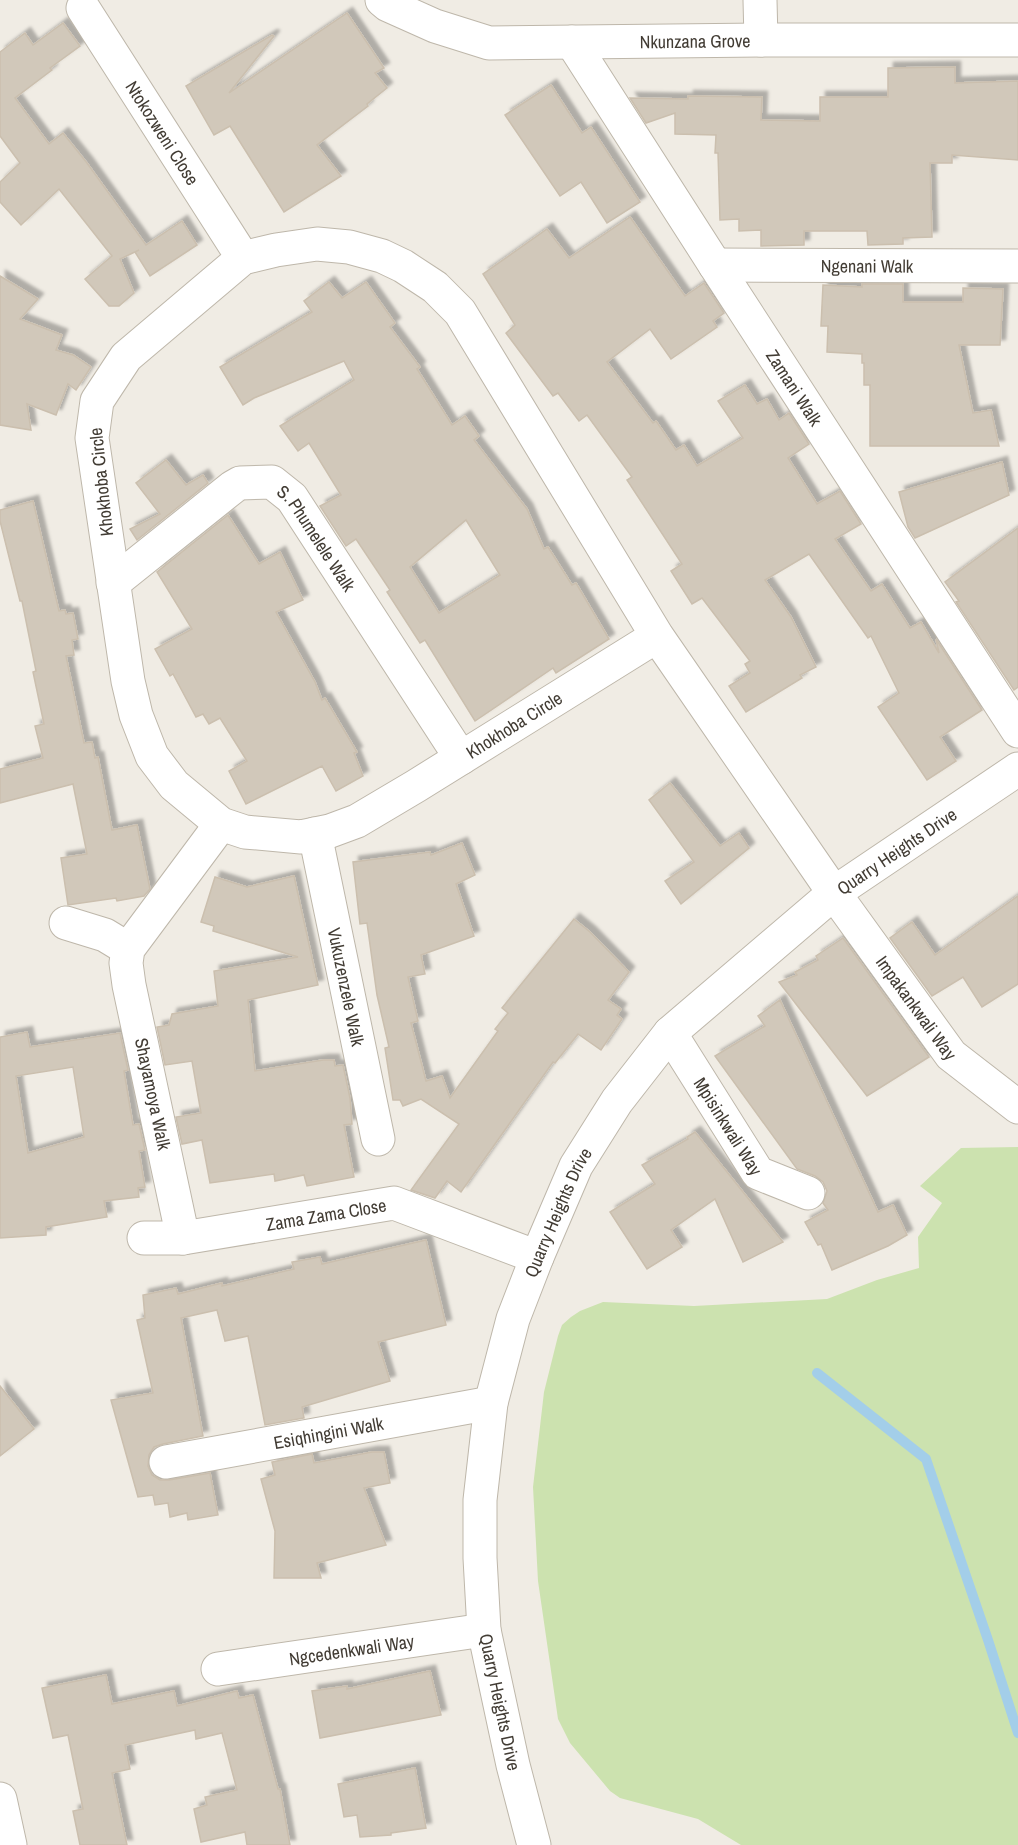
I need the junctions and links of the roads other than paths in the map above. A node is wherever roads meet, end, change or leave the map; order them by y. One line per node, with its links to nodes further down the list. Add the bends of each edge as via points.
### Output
1 (382, 0): 6 (street, Nkunzana Grove, via 435,26 489,43)
2 (760, 0): 4 (street)
3 (83, 8): 7 (street, Ntokozweni Close)
4 (761, 40): 5 (street, Nkunzana Grove); 6 (street, Nkunzana Grove)
5 (1018, 40)
6 (572, 42): 8 (street, Zamani Walk)
7 (243, 258): 10 (street, Khokhoba Circle, via 126,357 97,401 92,438); 11 (street, Khokhoba Circle, via 317,244 350,246 403,266 435,287 460,312)
8 (715, 265): 9 (street, Ngenani Walk); 12 (street, Zamani Walk)
9 (1018, 266)
10 (113, 583): 13 (street, S. Phumelele Walk, via 233,487 240,483 272,482 292,498); 15 (street, Khokhoba Circle, via 136,714 152,756 174,785)
11 (657, 636): 13 (street, Khokhoba Circle); 17 (street, Khokhoba Circle)
12 (1018, 731)
13 (461, 758): 16 (street, Khokhoba Circle, via 357,821)
14 (1018, 769): 17 (street, Quarry Heights Drive)
15 (221, 824): 16 (street, Khokhoba Circle, via 245,832 302,837); 19 (street)
16 (315, 834): 22 (street, Vukuzenzele Walk)
17 (834, 893): 20 (street, Quarry Heights Drive); 21 (street, Impakankwali Way, via 951,1054)
18 (66, 923): 19 (street, via 105,935)
19 (128, 949): 25 (street, Shayamoya Walk, via 129,985)
20 (670, 1033): 23 (street, Mpisinkwali Way, via 758,1173); 26 (street, Quarry Heights Drive, via 617,1101 576,1166)
21 (1018, 1107)
22 (378, 1139)
23 (808, 1193)
24 (144, 1238): 25 (street, Zama Zama Close)
25 (183, 1238): 26 (street, Zama Zama Close, via 394,1203)
26 (537, 1257): 27 (street, Quarry Heights Drive, via 513,1319)
27 (491, 1403): 28 (street, Esiqhingini Walk); 29 (street, Quarry Heights Drive, via 480,1500)
28 (166, 1462)
29 (483, 1630): 30 (street, Ngcedenkwali Way); 33 (street, Quarry Heights Drive)
30 (218, 1669)
31 (0, 1799): 32 (street)
32 (10, 1845)
33 (534, 1845)

